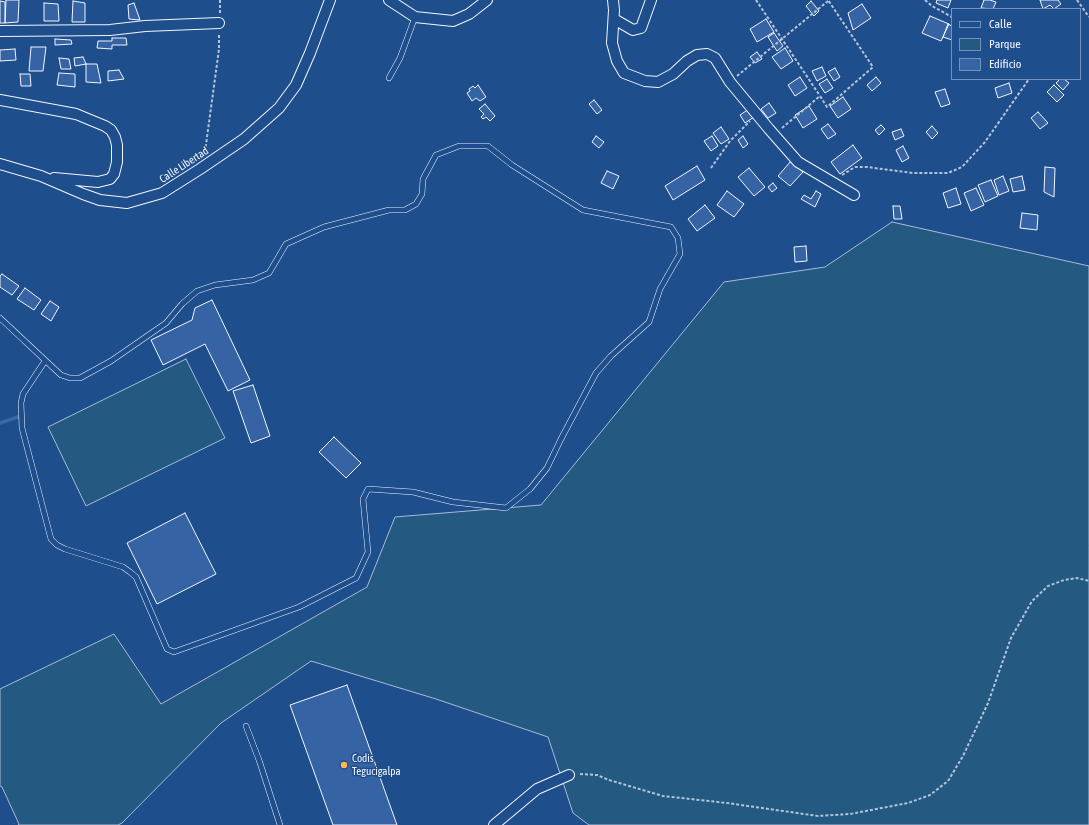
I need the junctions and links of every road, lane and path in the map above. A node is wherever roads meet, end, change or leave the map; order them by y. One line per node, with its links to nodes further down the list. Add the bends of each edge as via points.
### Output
1 (220, 0): 15 (path)
2 (330, 0): 29 (street, Calle Libertad, via 296,85 280,108 244,139 162,193 127,203 100,200 83,194)
3 (389, 0): 12 (street)
4 (487, 0): 12 (street, via 469,14 453,21)
5 (613, 0): 14 (street)
6 (651, 0): 14 (street, via 641,28 633,30)
7 (756, 0): 17 (path)
8 (828, 0): 17 (path); 21 (path, via 873,67 827,107)
9 (925, 0): 11 (path)
10 (1077, 0): 13 (path)
11 (951, 16)
12 (415, 17): 18 (lane, via 400,58)
13 (1089, 17)
14 (614, 19): 20 (street, via 612,42 617,61 624,73 645,81 658,82 697,55 707,54 715,58)
15 (219, 23): 16 (street, via 110,30); 25 (path, via 219,49)
16 (0, 31)
17 (781, 40): 20 (path); 21 (path)
18 (389, 78)
19 (1028, 80): 28 (path, via 985,142 962,167 948,173 913,173 855,167)
20 (730, 82): 23 (street)
21 (820, 96): 24 (path)
22 (0, 100): 29 (street, Calle Libertad, via 76,114 111,130 117,145 114,174 110,179)
23 (757, 114): 24 (street); 27 (path, via 730,141)
24 (774, 135): 28 (street, via 798,162)
25 (205, 152)
26 (0, 164): 29 (street, Calle Libertad)
27 (710, 168)
28 (833, 183): 30 (street)
29 (78, 186)
30 (854, 196)
31 (0, 318): 32 (lane)
32 (45, 361): 32 (lane, via 61,375 80,378 166,323 197,291 253,280 269,273 286,244 324,227 389,210 404,210 416,204 422,194 423,179 436,155 459,146 488,146 512,165 582,210 672,227 678,238 680,254 660,289 649,322 596,373 547,468 530,489 506,508 453,502 413,492 368,489 363,499 368,552 356,578 299,606 174,652 167,649 136,577 118,566 65,549 51,539 22,428 21,403 23,394)
33 (1089, 581): 35 (path, via 1077,578 1064,580 1048,586 1032,601 1011,638 988,703 963,756 948,781 930,795 908,803 850,814 818,816 663,796 597,775)
34 (246, 726): 36 (lane)
35 (569, 774): 37 (street, via 537,789)
36 (280, 825)
37 (494, 825)

